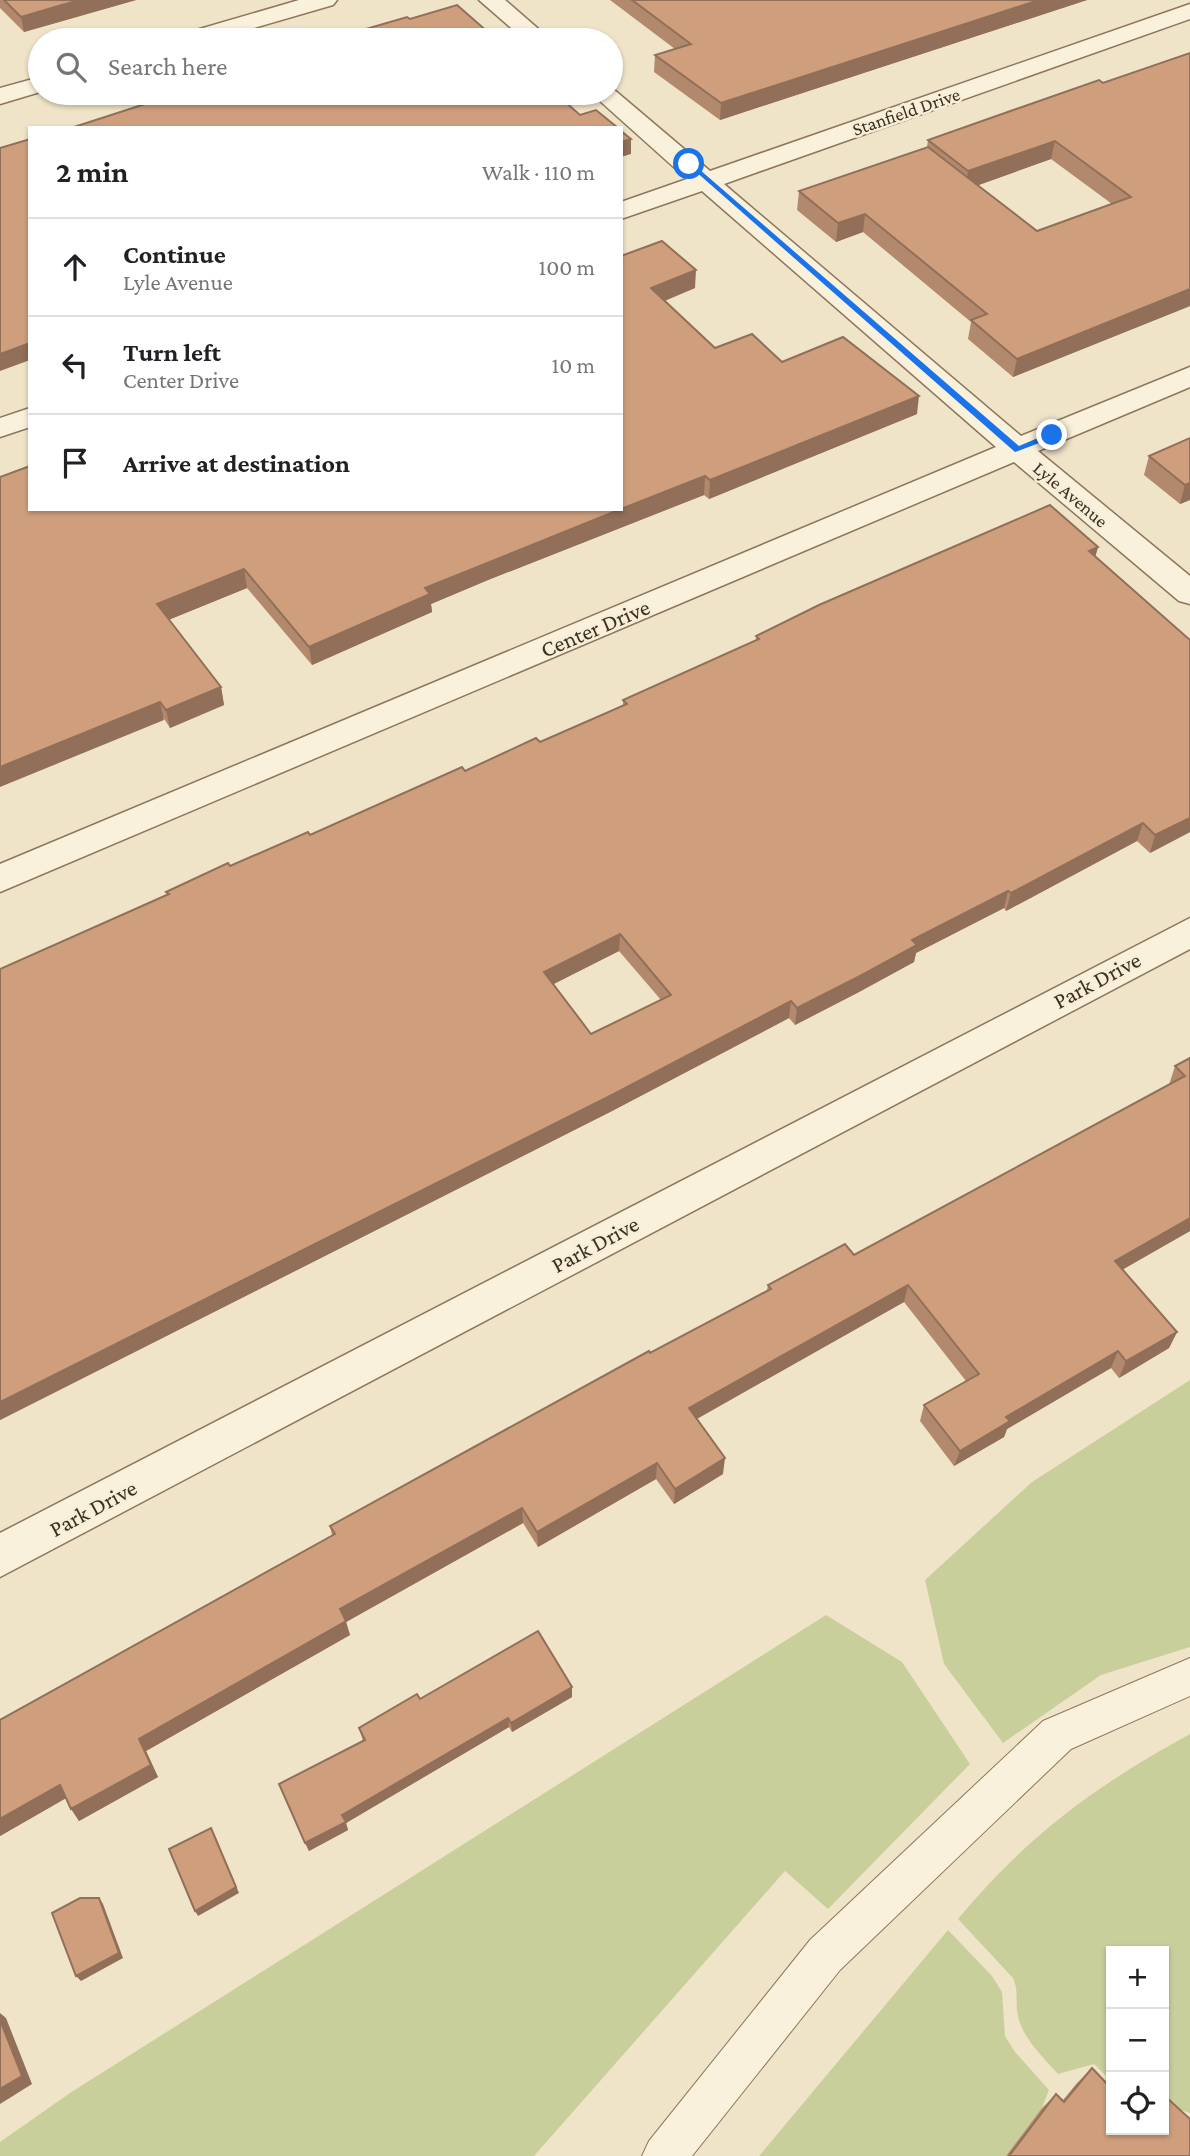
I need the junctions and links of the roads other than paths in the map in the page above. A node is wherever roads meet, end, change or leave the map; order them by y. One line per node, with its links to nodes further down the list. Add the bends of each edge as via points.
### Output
1 (325, 0): 4 (street)
2 (491, 0): 5 (street)
3 (1190, 11): 9 (street, Stanfield Drive)
4 (229, 28)
5 (525, 28)
6 (28, 88): 7 (street)
7 (0, 96)
8 (617, 105): 9 (street, Lyle Avenue)
9 (708, 181): 10 (street, Stanfield Drive); 14 (street, Lyle Avenue)
10 (623, 210)
11 (1190, 376): 14 (street, Center Drive)
12 (28, 418): 13 (street)
13 (0, 428)
14 (1018, 450): 15 (street, Lyle Avenue); 16 (street, Center Drive)
15 (1190, 593)
16 (0, 879)
17 (1190, 932): 18 (street, Park Drive)
18 (0, 1556)
19 (1190, 1676): 20 (lane, via 1058,1735 825,1955)
20 (664, 2156)

